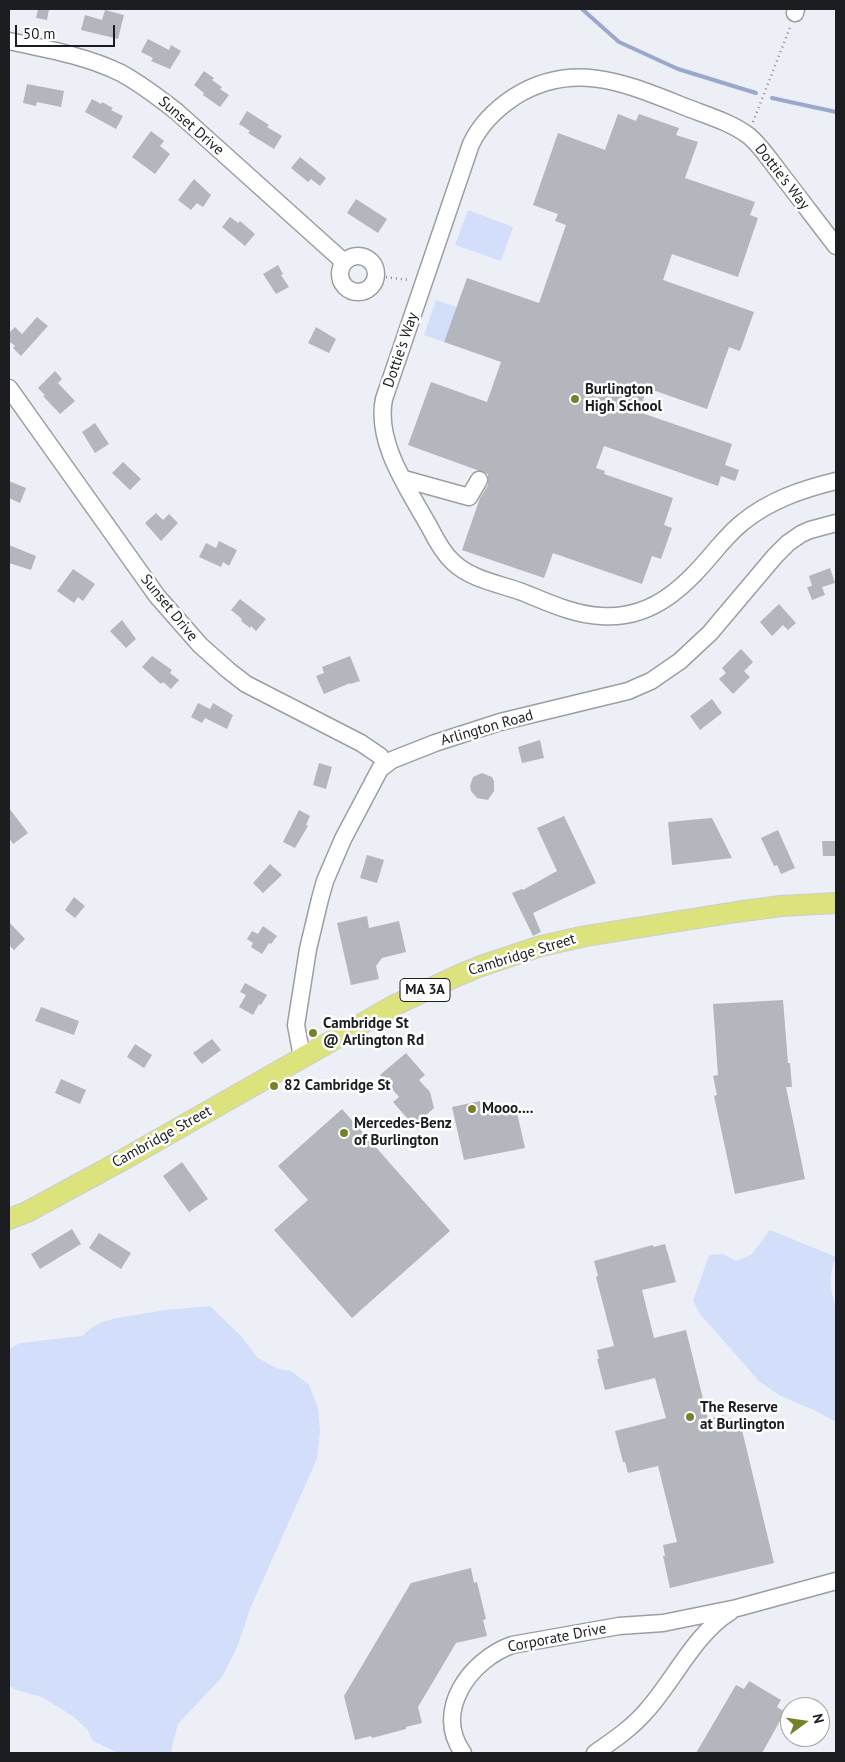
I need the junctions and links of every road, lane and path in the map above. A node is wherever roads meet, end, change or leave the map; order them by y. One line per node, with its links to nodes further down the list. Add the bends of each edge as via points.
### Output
1 (796, 11): 3 (path, via 757,116)
2 (9, 41): 5 (street, Sunset Drive, via 90,60 149,90)
3 (746, 134): 4 (street, Dottie's Way); 7 (street, Dottie's Way, via 620,82 576,77 534,86 504,104 475,136)
4 (836, 246)
5 (344, 262): 6 (street, via 354,257 365,258 373,265); 6 (street, via 341,277 350,290 365,290)
6 (376, 276): 7 (path)
7 (424, 282): 9 (street, Dottie's Way, via 382,411 386,440)
8 (9, 388): 13 (street, Sunset Drive, via 157,596 204,650 246,684 362,742)
9 (404, 479): 10 (street, via 469,496); 11 (street, Dottie's Way, via 437,542 457,566 561,607 600,616 635,613 664,601 684,585 735,528 788,496)
10 (479, 480)
11 (836, 481)
12 (836, 523): 13 (street, Arlington Road, via 806,532 788,543 710,632 675,665 651,681 628,691 491,725)
13 (386, 764): 15 (street, Arlington Road, via 377,774 343,839 325,881 308,949 296,1025)
14 (836, 902): 15 (main road, Cambridge Street / MA 3A, via 736,912 547,944 435,985)
15 (302, 1058): 16 (main road, Cambridge Street / MA 3A)
16 (27, 1212): 17 (main road, Cambridge Street / MA 3A); 18 (main road, Cambridge Street / MA 3A)
17 (9, 1219)
18 (9, 1233)
19 (836, 1581): 20 (street, Corporate Drive)
20 (737, 1608): 21 (street, Corporate Drive, via 663,1623 618,1626 501,1649 473,1671 455,1701 452,1729); 22 (street, Corporate Drive, via 706,1630 637,1722)
21 (463, 1753)
22 (595, 1753)

